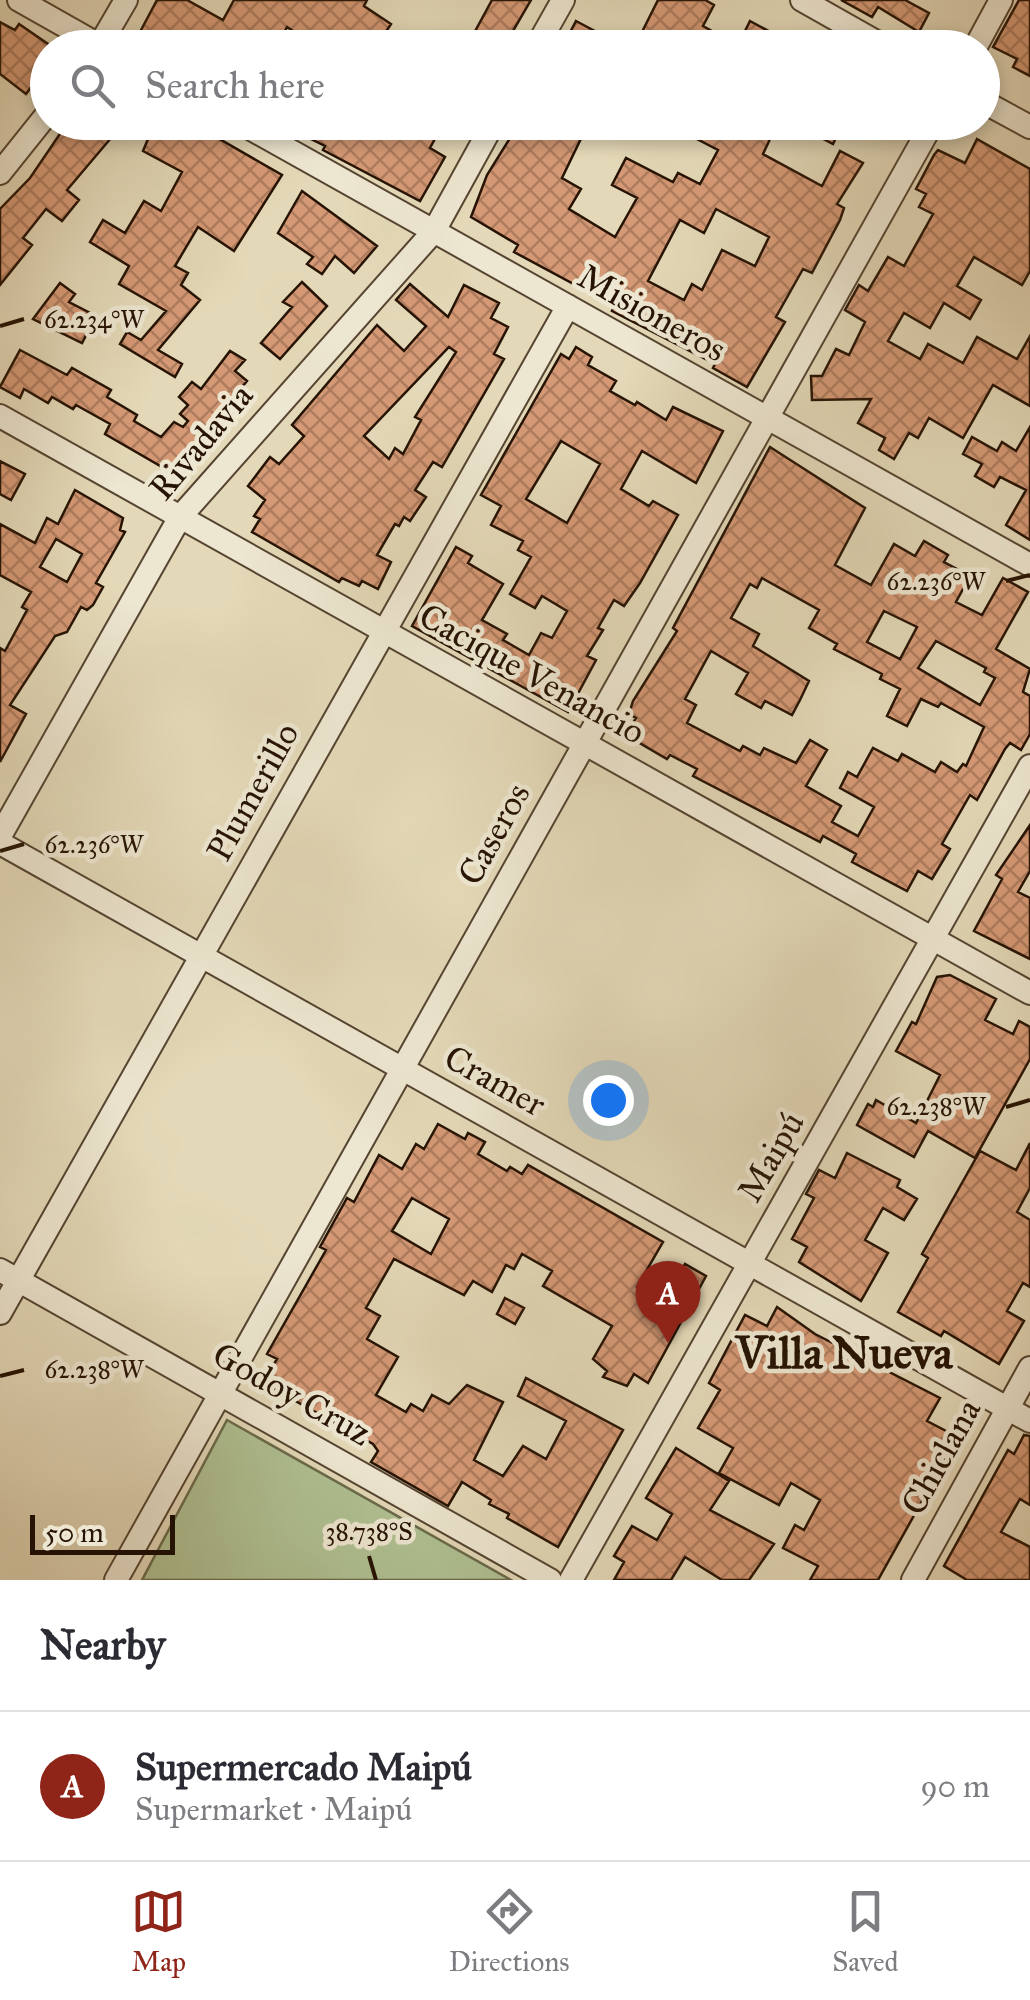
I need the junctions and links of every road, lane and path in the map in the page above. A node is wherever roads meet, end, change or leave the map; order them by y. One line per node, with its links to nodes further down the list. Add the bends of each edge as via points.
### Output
1 (19, 0): 6 (street)
2 (126, 0): 7 (street)
3 (563, 0): 8 (street)
4 (802, 0): 9 (street)
5 (1001, 0): 10 (street)
6 (71, 30)
7 (110, 30)
8 (546, 30)
9 (855, 30)
10 (985, 30)
11 (1000, 110): 12 (street)
12 (1030, 127)
13 (30, 135): 17 (street)
14 (270, 140): 18 (street, Misioneros)
15 (484, 140): 18 (street, Rivadavia)
16 (923, 140): 21 (street, Caseros)
17 (0, 173)
18 (434, 231): 19 (street, Misioneros); 22 (street, Rivadavia)
19 (568, 306): 21 (street, Misioneros); 24 (street, Plumerillo)
20 (0, 416): 22 (street, Cacique Venancio)
21 (768, 418): 23 (street, Misioneros); 25 (street, Caseros)
22 (180, 517): 24 (street, Cacique Venancio); 27 (street, Rivadavia)
23 (1030, 565)
24 (384, 631): 25 (street, Cacique Venancio); 29 (street, Plumerillo)
25 (585, 744): 28 (street, Cacique Venancio); 31 (street, Caseros)
26 (1030, 766): 28 (street, Maipú)
27 (0, 839): 29 (street, Cramer)
28 (934, 940): 30 (street, Cacique Venancio); 32 (street, Maipú)
29 (201, 956): 31 (street, Cramer); 33 (street, Plumerillo)
30 (1030, 993)
31 (403, 1069): 32 (street, Cramer); 36 (street, Caseros)
32 (750, 1264): 37 (street, Cramer); 41 (street, Maipú)
33 (9, 1275): 34 (street, Plumerillo); 36 (street, Godoy Cruz)
34 (0, 1313)
35 (1030, 1368): 37 (street, Chiclana)
36 (221, 1394): 39 (street, Caseros); 40 (street, Godoy Cruz)
37 (1008, 1408): 38 (street, Cramer); 42 (street, Chiclana)
38 (1030, 1421)
39 (116, 1580)
40 (550, 1580)
41 (570, 1580)
42 (912, 1580)

